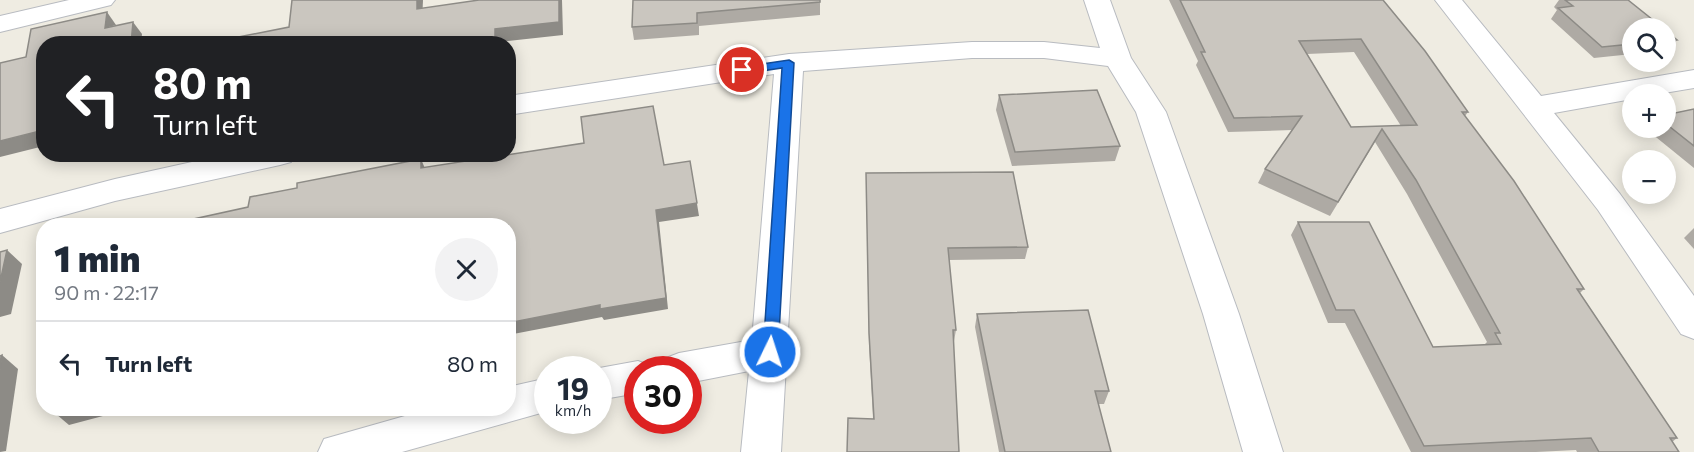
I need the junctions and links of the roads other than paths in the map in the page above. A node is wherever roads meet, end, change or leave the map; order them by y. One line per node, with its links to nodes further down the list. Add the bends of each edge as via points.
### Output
1 (102, 0): 4 (street)
2 (1097, 0): 5 (street)
3 (1448, 0): 9 (street)
4 (0, 24)
5 (1117, 58): 6 (street, via 1044,50 972,50); 20 (street, via 1151,112 1221,314)
6 (789, 63): 8 (street); 13 (street)
7 (1694, 79): 9 (street)
8 (516, 105)
9 (1534, 107): 12 (street, via 1609,202)
10 (243, 162): 11 (street, via 115,190)
11 (0, 221)
12 (1694, 324)
13 (770, 352): 14 (street); 19 (street)
14 (702, 365)
15 (534, 398): 16 (street)
16 (516, 402)
17 (467, 416): 18 (street)
18 (338, 452)
19 (761, 452)
20 (1263, 452)

